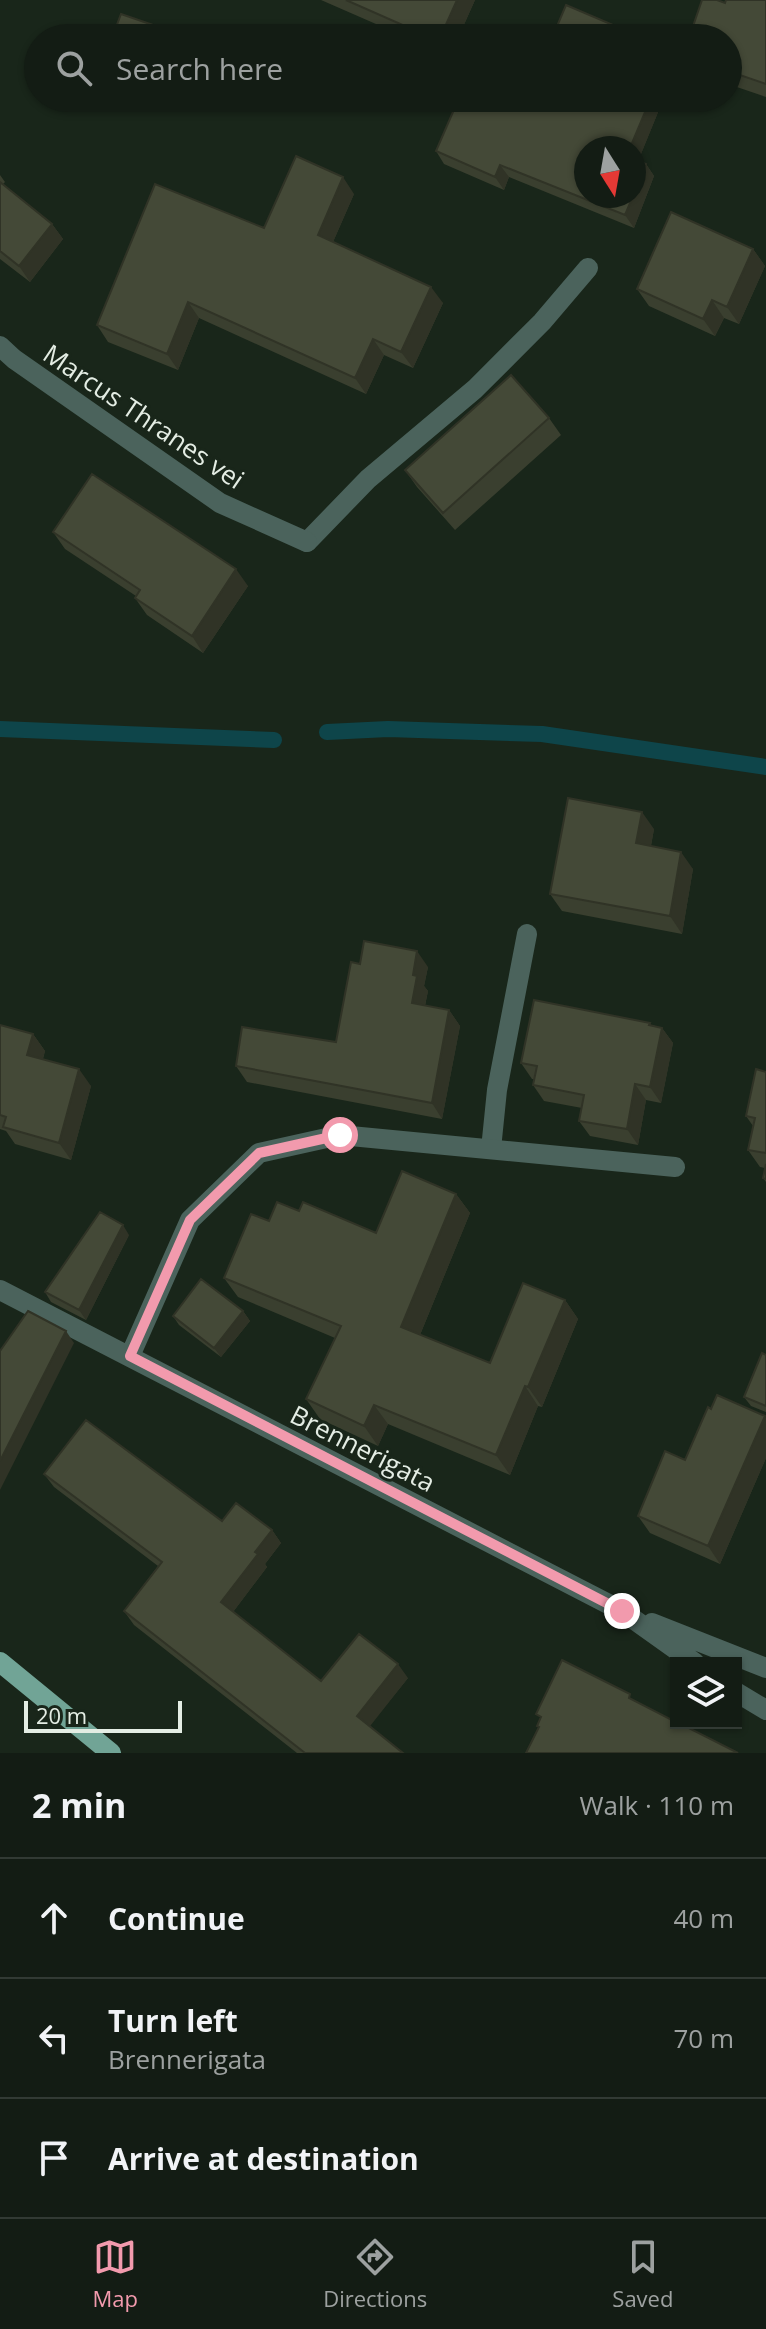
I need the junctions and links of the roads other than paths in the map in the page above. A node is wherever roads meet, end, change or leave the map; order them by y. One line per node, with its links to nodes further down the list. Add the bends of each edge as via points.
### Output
1 (588, 268): 2 (street, Marcus Thranes vei, via 475,389 368,479 307,542 220,503)
2 (0, 346)
3 (527, 934): 4 (street)
4 (491, 1149): 5 (street); 7 (street, via 340,1135 259,1153 190,1220)
5 (675, 1167)
6 (0, 1290): 7 (street, Brennerigata)
7 (130, 1356): 8 (street, Brennerigata)
8 (622, 1611): 9 (street, Brennerigata); 11 (street)
9 (687, 1657)
10 (0, 1662): 14 (main road)
11 (766, 1668)
12 (742, 1696): 13 (street)
13 (766, 1710)
14 (111, 1753)

